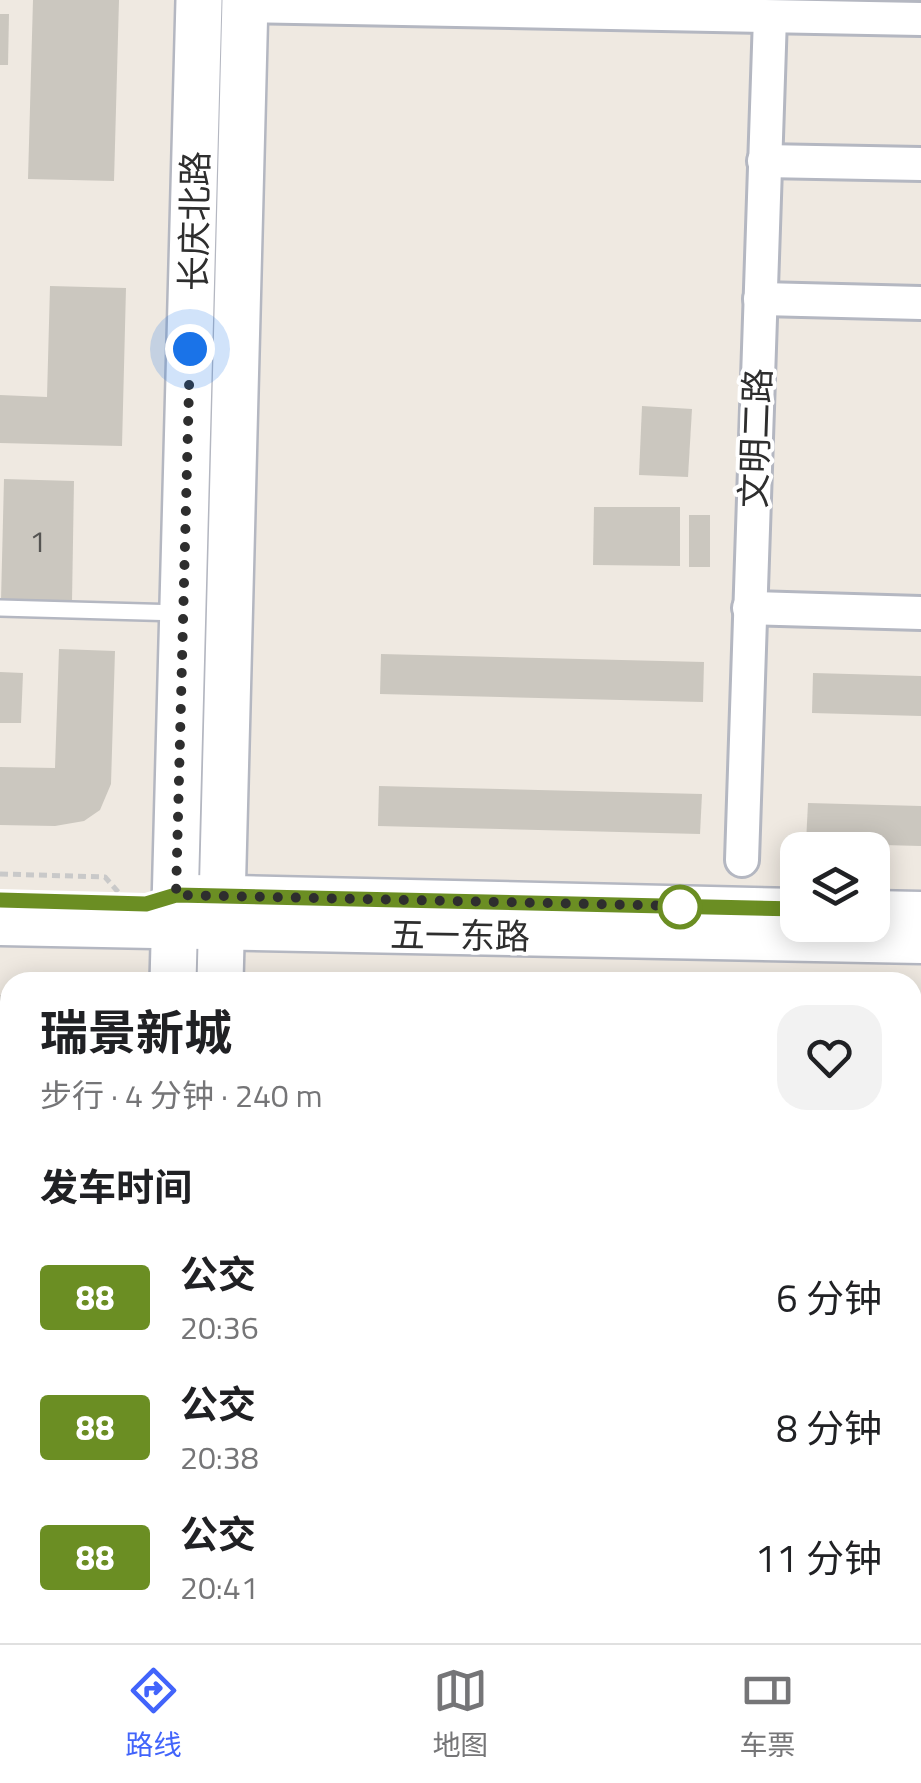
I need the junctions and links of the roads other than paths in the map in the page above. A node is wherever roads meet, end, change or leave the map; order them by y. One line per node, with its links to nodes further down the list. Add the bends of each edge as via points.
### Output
1 (200, 0): 12 (main road, 长庆北路)
2 (245, 3): 3 (street); 20 (main road, 长庆北路)
3 (583, 6): 4 (street)
4 (770, 17): 5 (street); 6 (street, 文明二路)
5 (921, 19)
6 (764, 161): 7 (street); 8 (street, 文明二路)
7 (921, 164)
8 (760, 299): 9 (street); 11 (street, 文明二路)
9 (921, 303)
10 (0, 608): 12 (lane)
11 (749, 608): 13 (street); 14 (street, 文明二路)
12 (184, 613): 18 (main road, 长庆北路)
13 (921, 613)
14 (742, 860)
15 (0, 900): 18 (street, 五一东路, via 146,904)
16 (780, 909): 20 (street, 五一东路)
17 (890, 911): 19 (street)
18 (175, 912): 20 (street, 五一东路); 21 (street, 五一东路); 23 (main road, 长庆北路)
19 (921, 912)
20 (222, 913): 22 (street, 五一东路); 24 (main road, 长庆北路)
21 (0, 926)
22 (921, 943)
23 (173, 972)
24 (220, 972)

